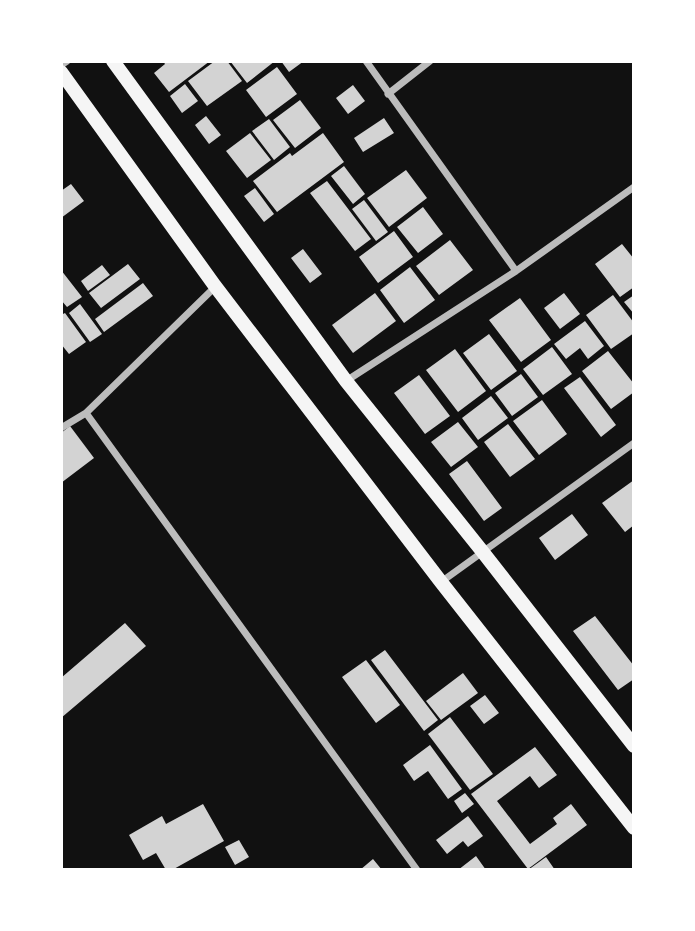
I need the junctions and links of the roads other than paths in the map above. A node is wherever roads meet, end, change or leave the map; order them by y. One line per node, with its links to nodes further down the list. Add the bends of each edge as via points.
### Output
1 (67, 61): 5 (street)
2 (113, 61): 11 (main road)
3 (366, 61): 7 (street)
4 (430, 61): 7 (street)
5 (61, 65)
6 (61, 72): 10 (main road)
7 (388, 94): 9 (street)
8 (634, 187): 9 (street)
9 (516, 271): 11 (street)
10 (215, 286): 12 (street); 16 (main road)
11 (346, 381): 15 (main road)
12 (86, 413): 13 (street); 19 (street)
13 (61, 428)
14 (634, 443): 15 (street)
15 (482, 551): 16 (street); 17 (main road)
16 (442, 582): 18 (main road)
17 (634, 746)
18 (634, 828)
19 (417, 870)

